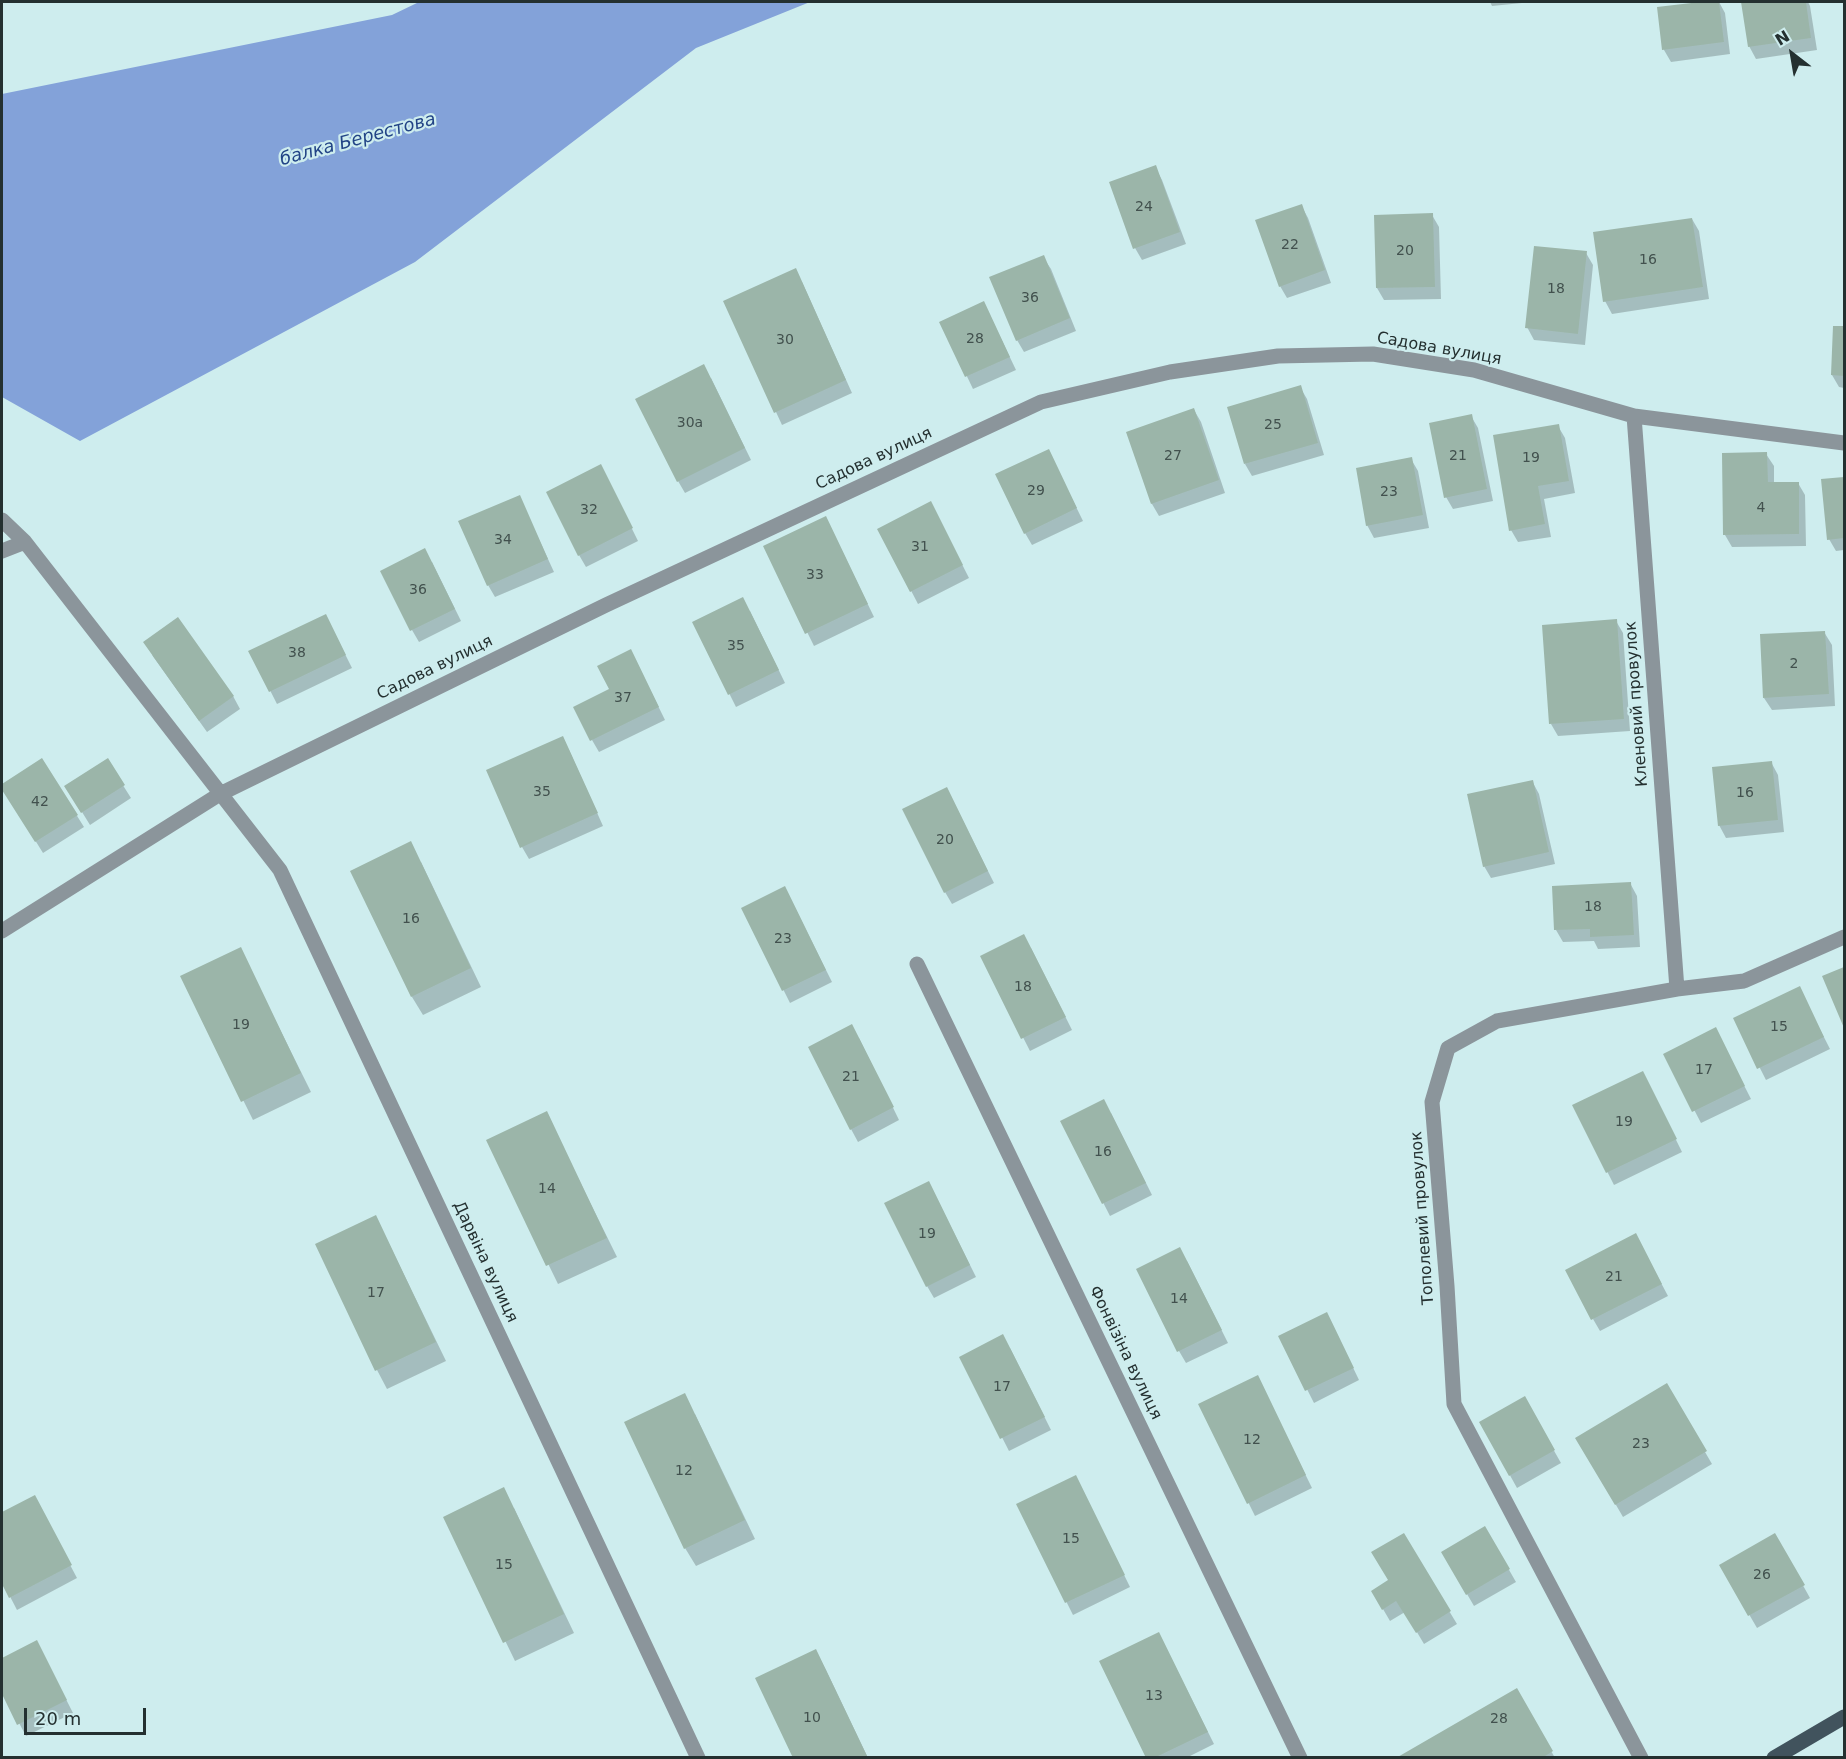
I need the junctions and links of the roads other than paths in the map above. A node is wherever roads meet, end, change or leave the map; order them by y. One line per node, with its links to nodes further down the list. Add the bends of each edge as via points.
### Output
1 (1634, 416): 2 (street, Садова вулиця); 6 (street, Садова вулиця, via 1474,370 1373,354 1278,356 1192,368 1041,402 606,605); 10 (street, Кленовий провулок)
2 (1845, 443)
3 (2, 520): 4 (street, Дарвіна вулиця)
4 (25, 542): 5 (street); 6 (street, Дарвіна вулиця)
5 (2, 551)
6 (220, 794): 7 (street, Садова вулиця); 12 (street, Дарвіна вулиця, via 280,870)
7 (2, 931)
8 (1845, 937): 10 (street, Тополевий провулок, via 1744,981)
9 (917, 964): 13 (street, Фонвізіна вулиця)
10 (1677, 989): 14 (street, Тополевий провулок, via 1497,1021 1448,1048 1432,1102 1454,1404)
11 (1845, 1717): 15 (main road)
12 (698, 1758)
13 (1300, 1758)
14 (1641, 1758)
15 (1774, 1758)

